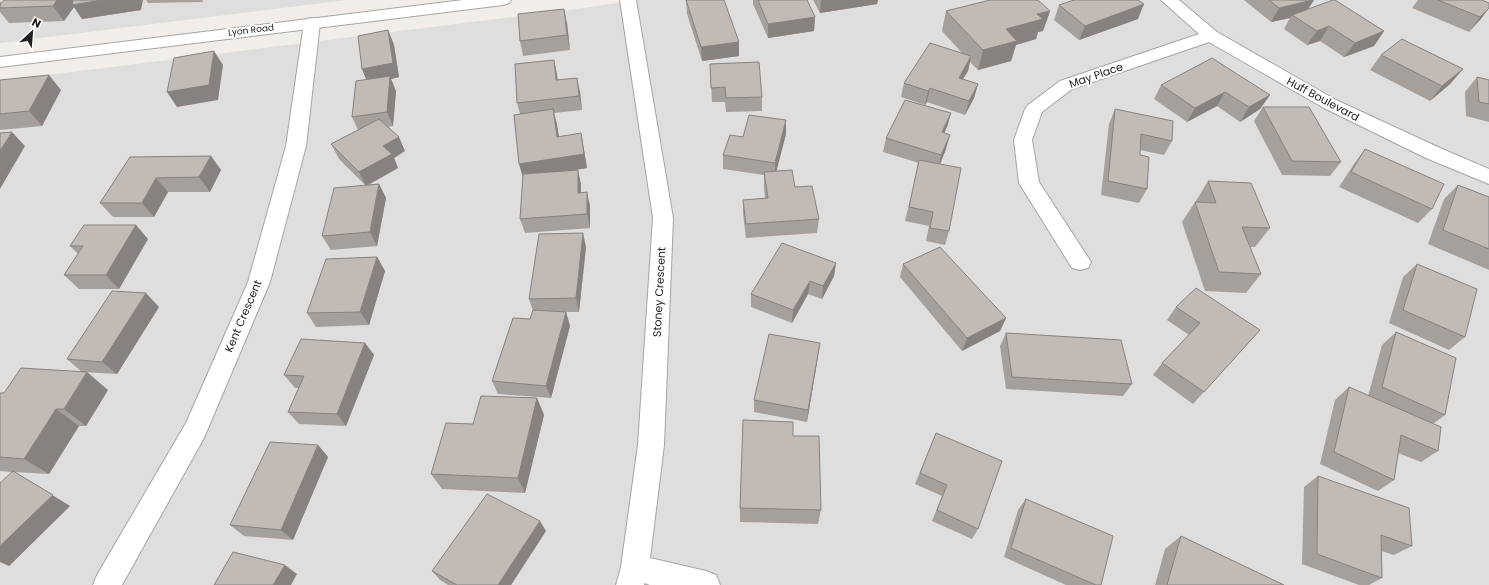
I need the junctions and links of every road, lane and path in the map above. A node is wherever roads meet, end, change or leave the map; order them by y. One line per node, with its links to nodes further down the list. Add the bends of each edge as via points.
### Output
1 (503, 0): 4 (street, Lyon Road)
2 (628, 0): 9 (street, Stoney Crescent, via 662,218 651,445)
3 (1169, 0): 5 (street, Huff Boulevard)
4 (312, 23): 6 (street, Lyon Road); 10 (street, Kent Crescent, via 296,146 259,282 195,430)
5 (1211, 36): 7 (street, Huff Boulevard, via 1330,104); 8 (street, May Place, via 1066,85 1034,108 1023,140 1029,183)
6 (0, 62)
7 (1489, 177)
8 (1080, 262)
9 (632, 576): 11 (street)
10 (107, 585)
11 (706, 585)

